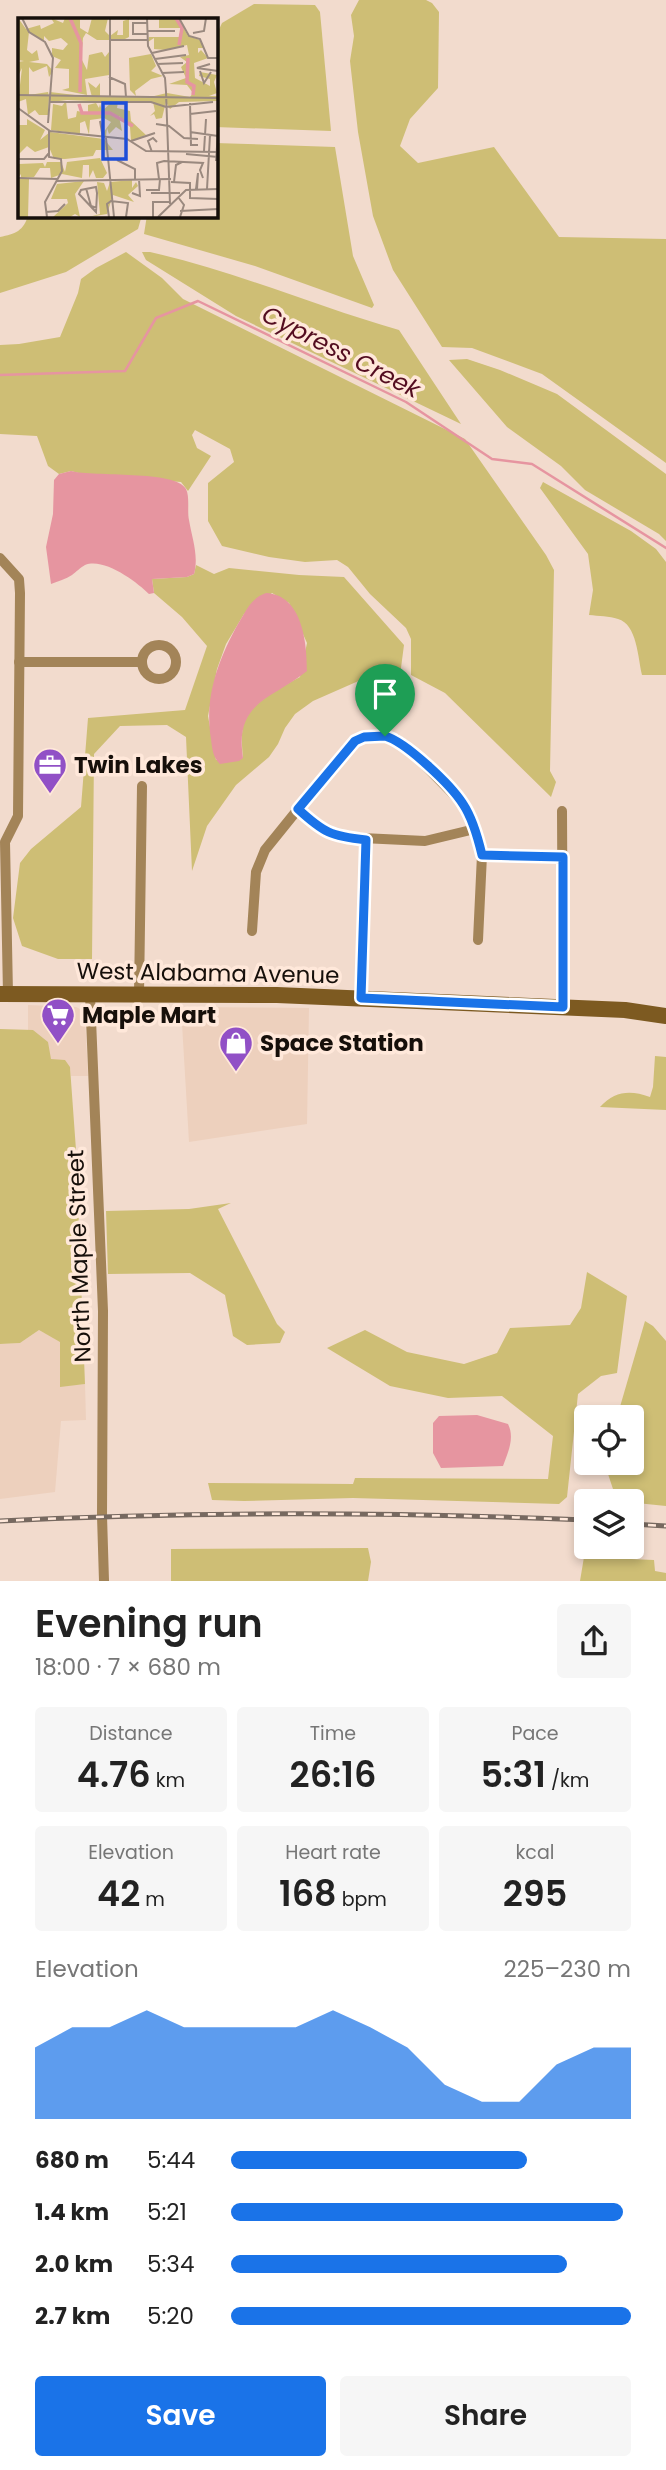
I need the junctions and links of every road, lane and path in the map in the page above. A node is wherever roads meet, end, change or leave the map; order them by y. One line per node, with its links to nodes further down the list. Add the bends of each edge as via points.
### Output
1 (0, 558): 2 (street, via 19,579)
2 (19, 662): 3 (street); 9 (street, via 18,816)
3 (142, 663)
4 (142, 786): 15 (street)
5 (298, 809): 7 (street, via 355,741 385,736 405,745 455,794); 8 (street, via 332,835); 12 (street, via 260,861)
6 (562, 811): 11 (street)
7 (475, 829): 8 (street, via 425,841); 10 (street)
8 (366, 840): 17 (street)
9 (3, 842): 14 (street)
10 (482, 855): 11 (street); 13 (street)
11 (563, 857): 18 (street)
12 (252, 931)
13 (478, 940)
14 (4, 994): 16 (main road, West Alabama Avenue)
15 (139, 994): 16 (main road, West Alabama Avenue); 17 (main road, West Alabama Avenue)
16 (90, 995): 20 (street, North Maple Street, via 103,1311)
17 (361, 998): 18 (main road, West Alabama Avenue)
18 (563, 1007): 19 (main road, West Alabama Avenue)
19 (666, 1016)
20 (104, 1581)

